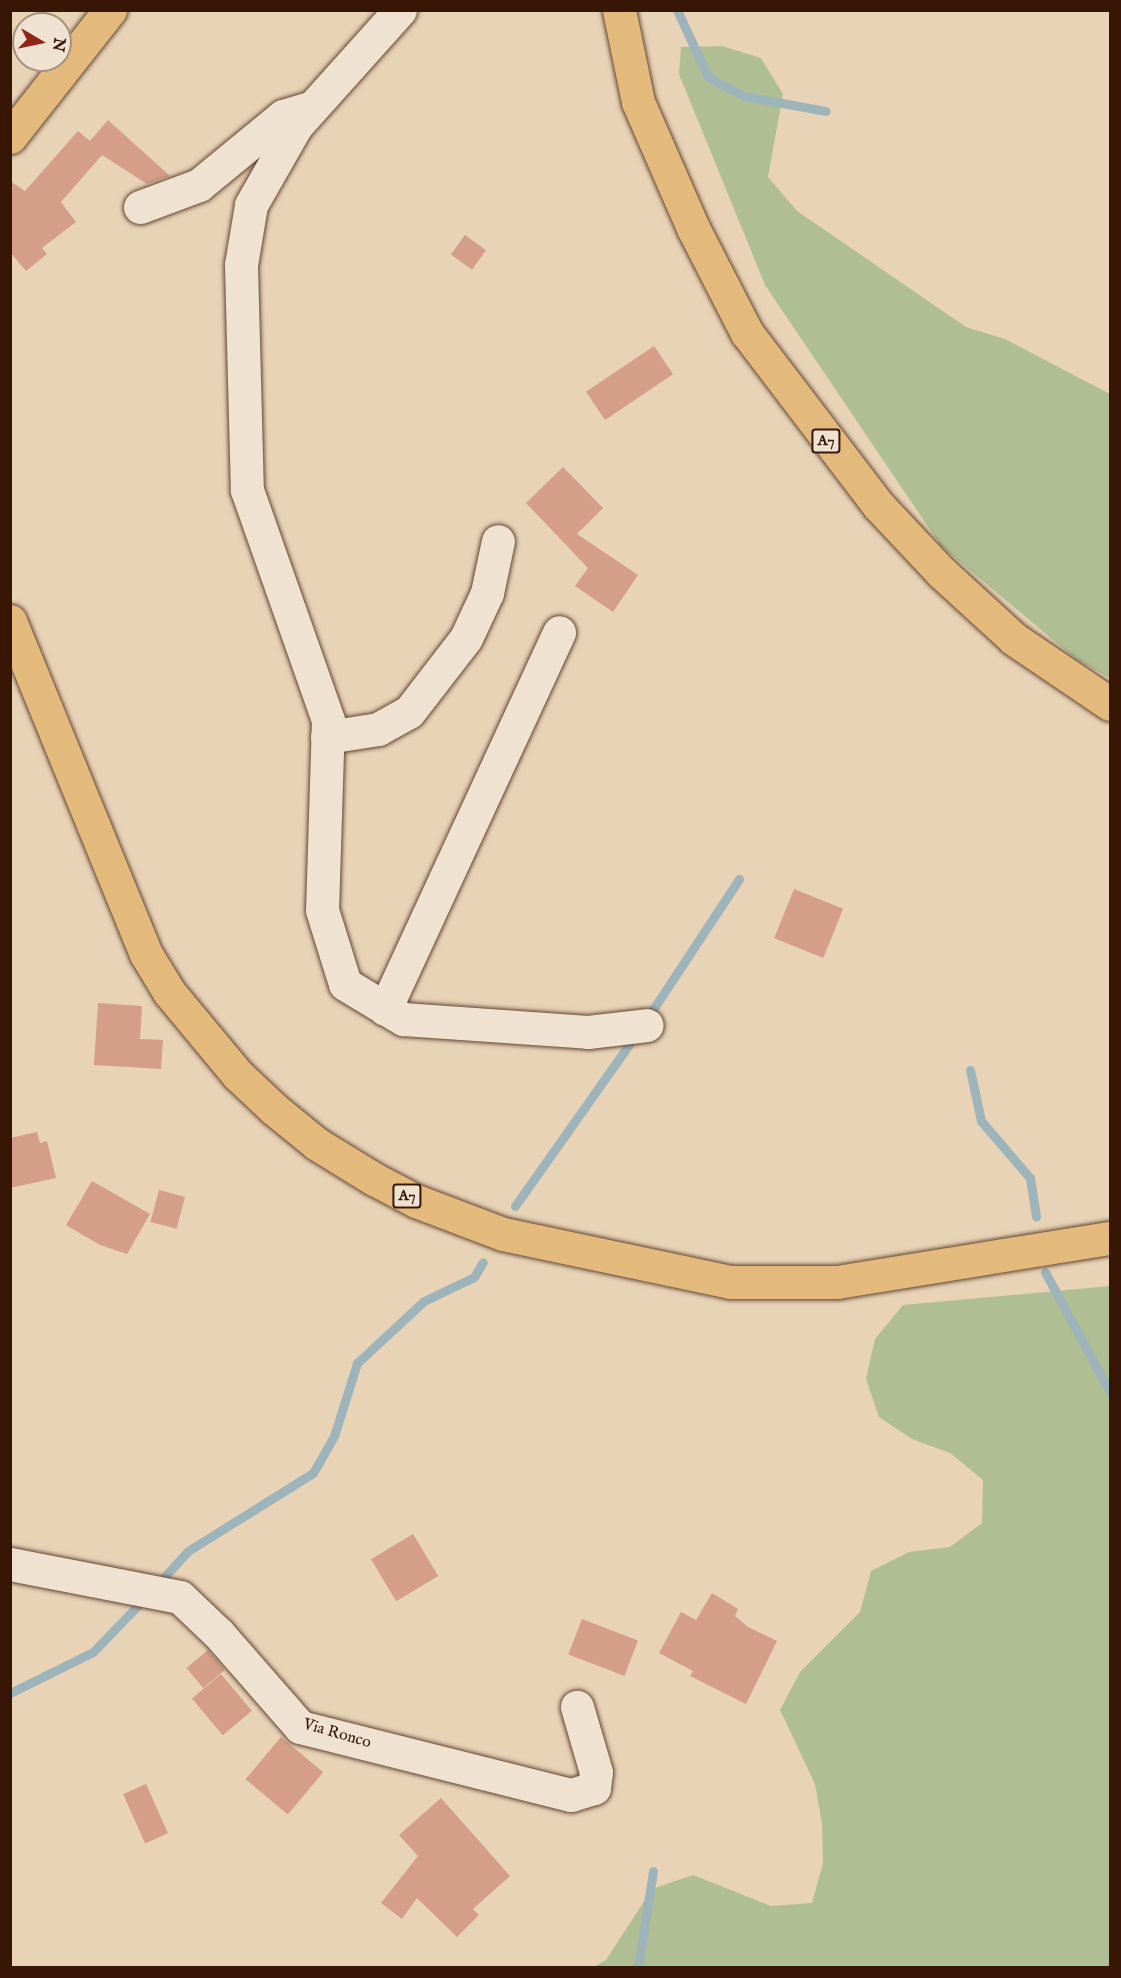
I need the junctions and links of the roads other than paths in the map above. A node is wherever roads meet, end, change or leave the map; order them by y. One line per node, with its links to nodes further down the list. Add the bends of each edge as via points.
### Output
1 (110, 10): 5 (highway)
2 (399, 10): 4 (street)
3 (619, 10): 10 (highway, A7, via 638,102 694,230 747,333 878,505 940,572 1014,639)
4 (314, 106): 6 (street, via 283,116 199,185); 11 (street, via 296,126 251,205 241,265 248,490 328,720)
5 (10, 137)
6 (140, 207)
7 (498, 541): 11 (street, via 487,592 466,638 409,712 378,729)
8 (10, 621): 14 (highway, A7, via 146,954 169,992 238,1075 274,1109 317,1144 374,1179 416,1201 503,1234 685,1275 741,1282 837,1282)
9 (559, 632): 12 (street)
10 (1110, 704)
11 (327, 737): 12 (street, via 322,909 345,984)
12 (385, 1008): 13 (street, via 404,1019 588,1032)
13 (647, 1025)
14 (1110, 1238)
15 (10, 1564): 16 (street, Via Ronco, via 180,1597 219,1634 300,1726 571,1795 594,1788 596,1772)
16 (577, 1707)

